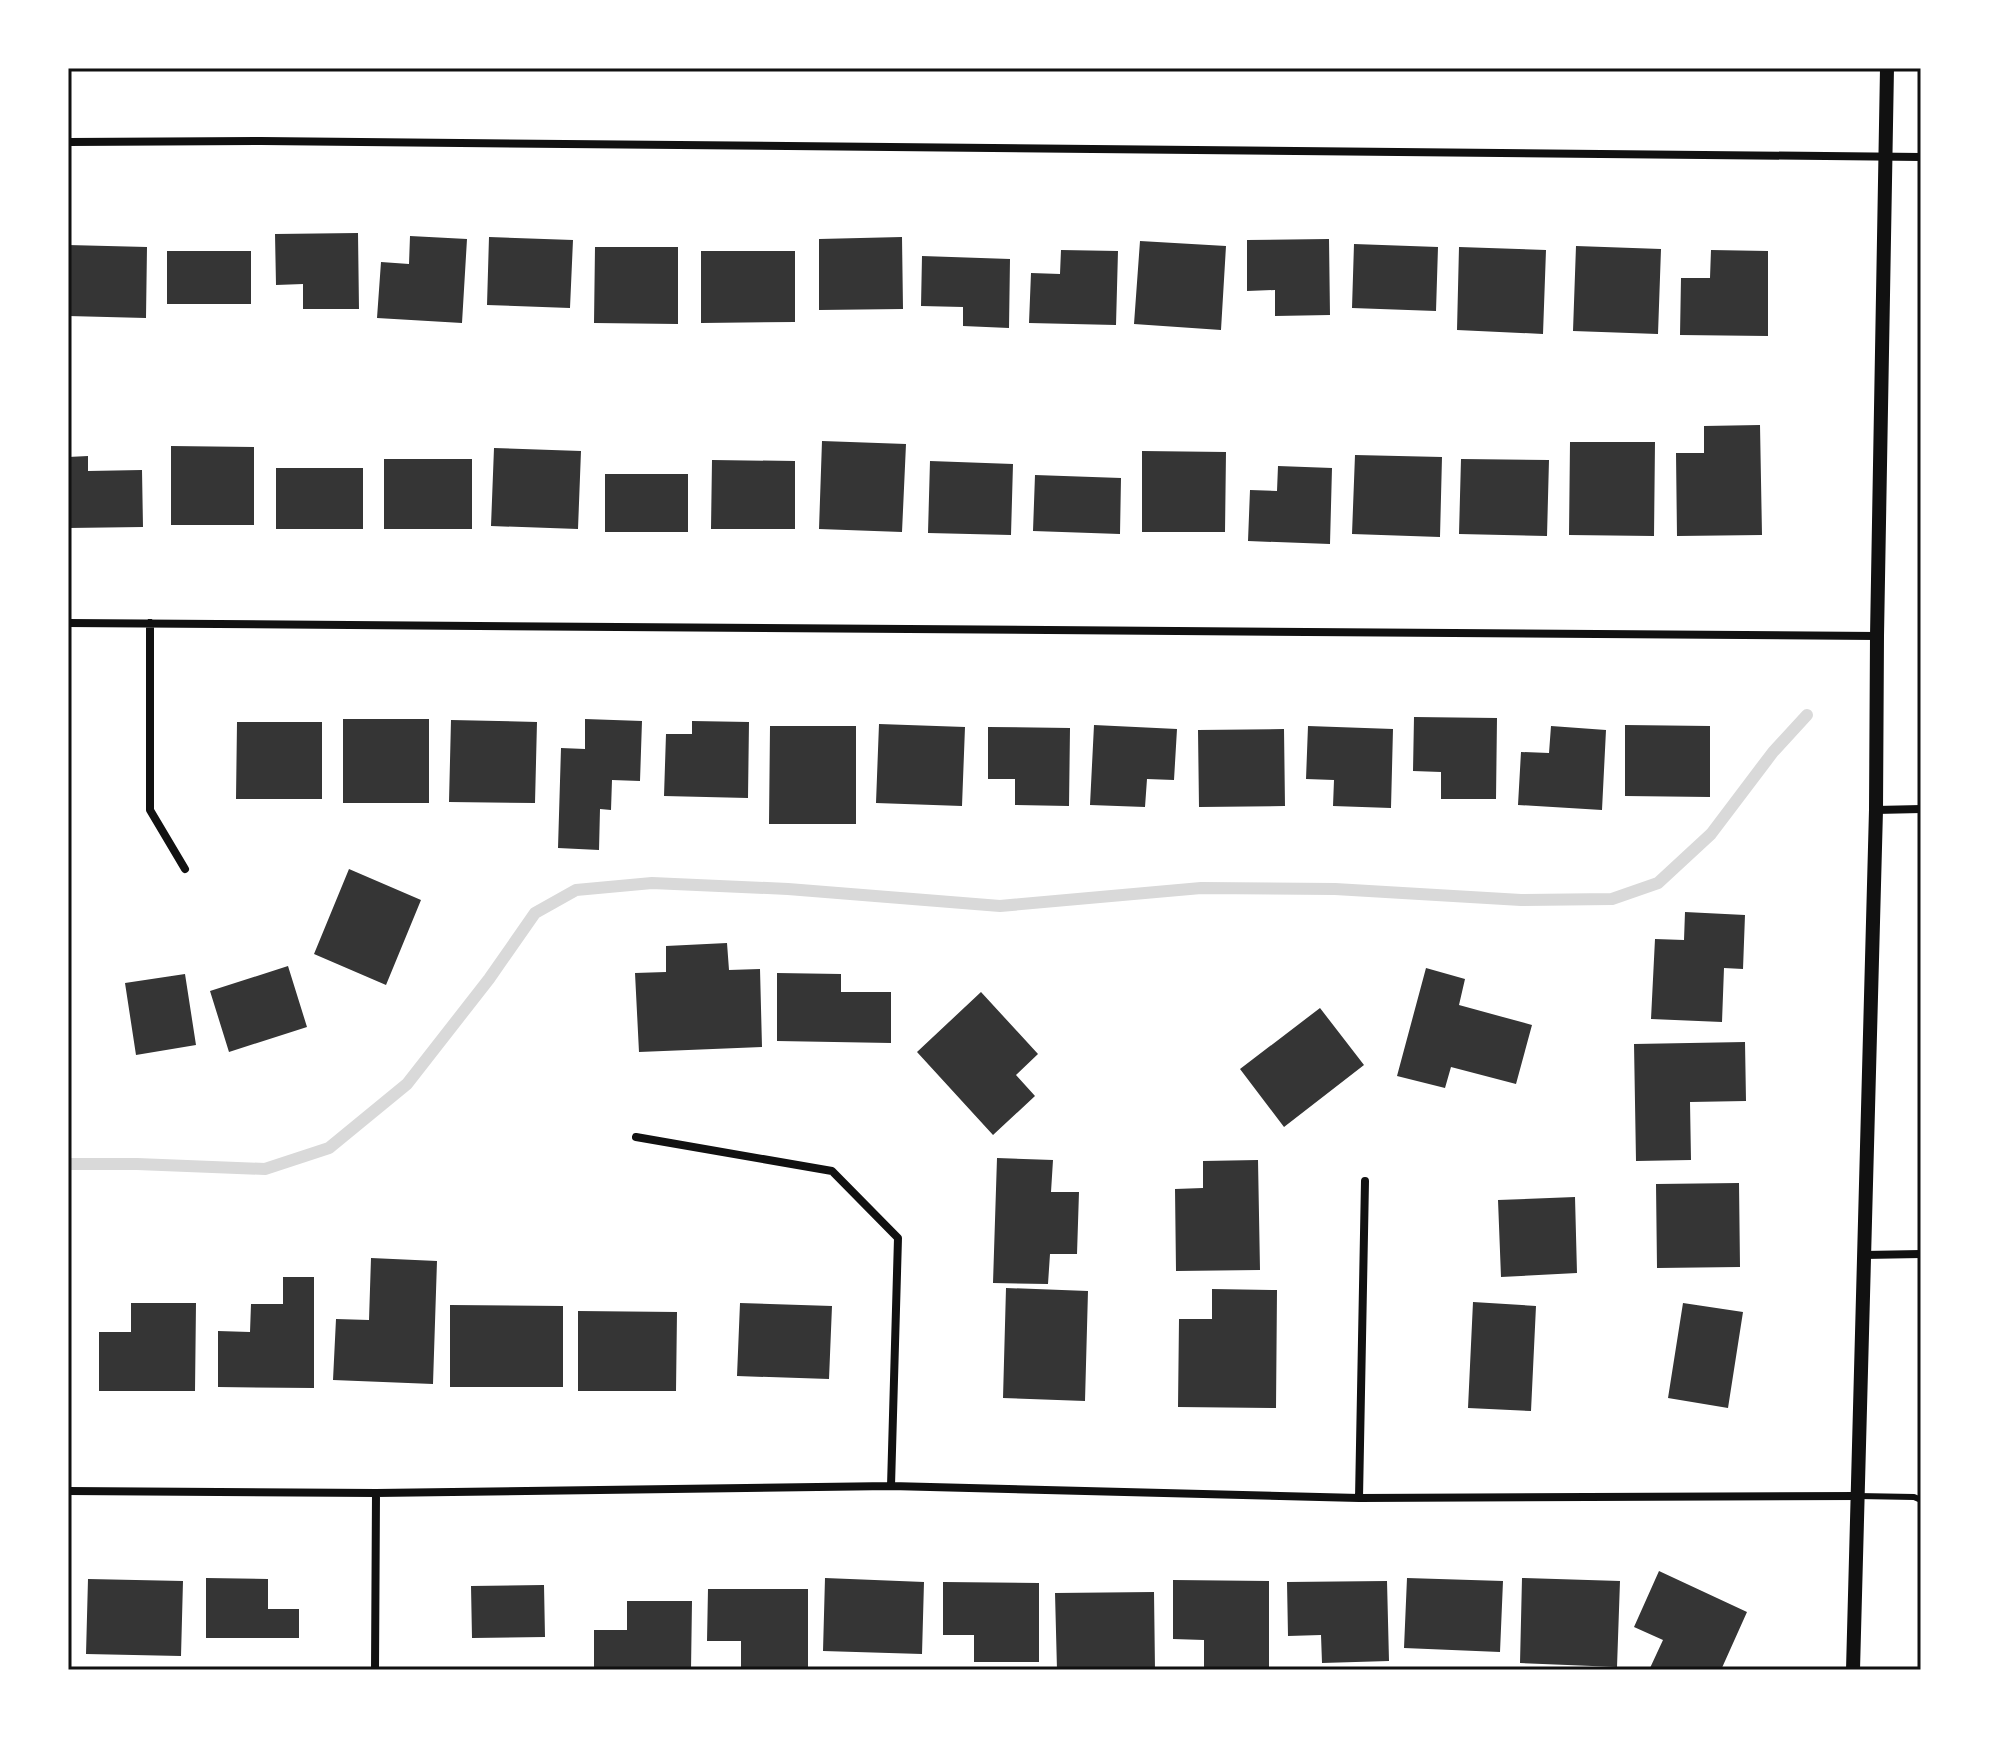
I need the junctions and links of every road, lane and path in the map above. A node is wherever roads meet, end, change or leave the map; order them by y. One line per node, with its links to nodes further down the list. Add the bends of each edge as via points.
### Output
1 (1887, 68): 3 (street)
2 (68, 142): 3 (street)
3 (1887, 157): 4 (street); 7 (street)
4 (1921, 157)
5 (68, 623): 6 (street)
6 (150, 623): 7 (street); 10 (street, via 150,810)
7 (1877, 636): 9 (street)
8 (1921, 809): 9 (street)
9 (1876, 810): 14 (street)
10 (185, 869)
11 (636, 1137): 15 (street, via 832,1171 898,1238)
12 (1365, 1181): 19 (street)
13 (1921, 1254): 14 (street)
14 (1864, 1255): 18 (street)
15 (891, 1486): 17 (street); 19 (street)
16 (68, 1491): 17 (street)
17 (376, 1493): 21 (street)
18 (1858, 1496): 19 (street); 20 (lane); 22 (street)
19 (1359, 1498)
20 (1921, 1500)
21 (375, 1670)
22 (1853, 1670)

